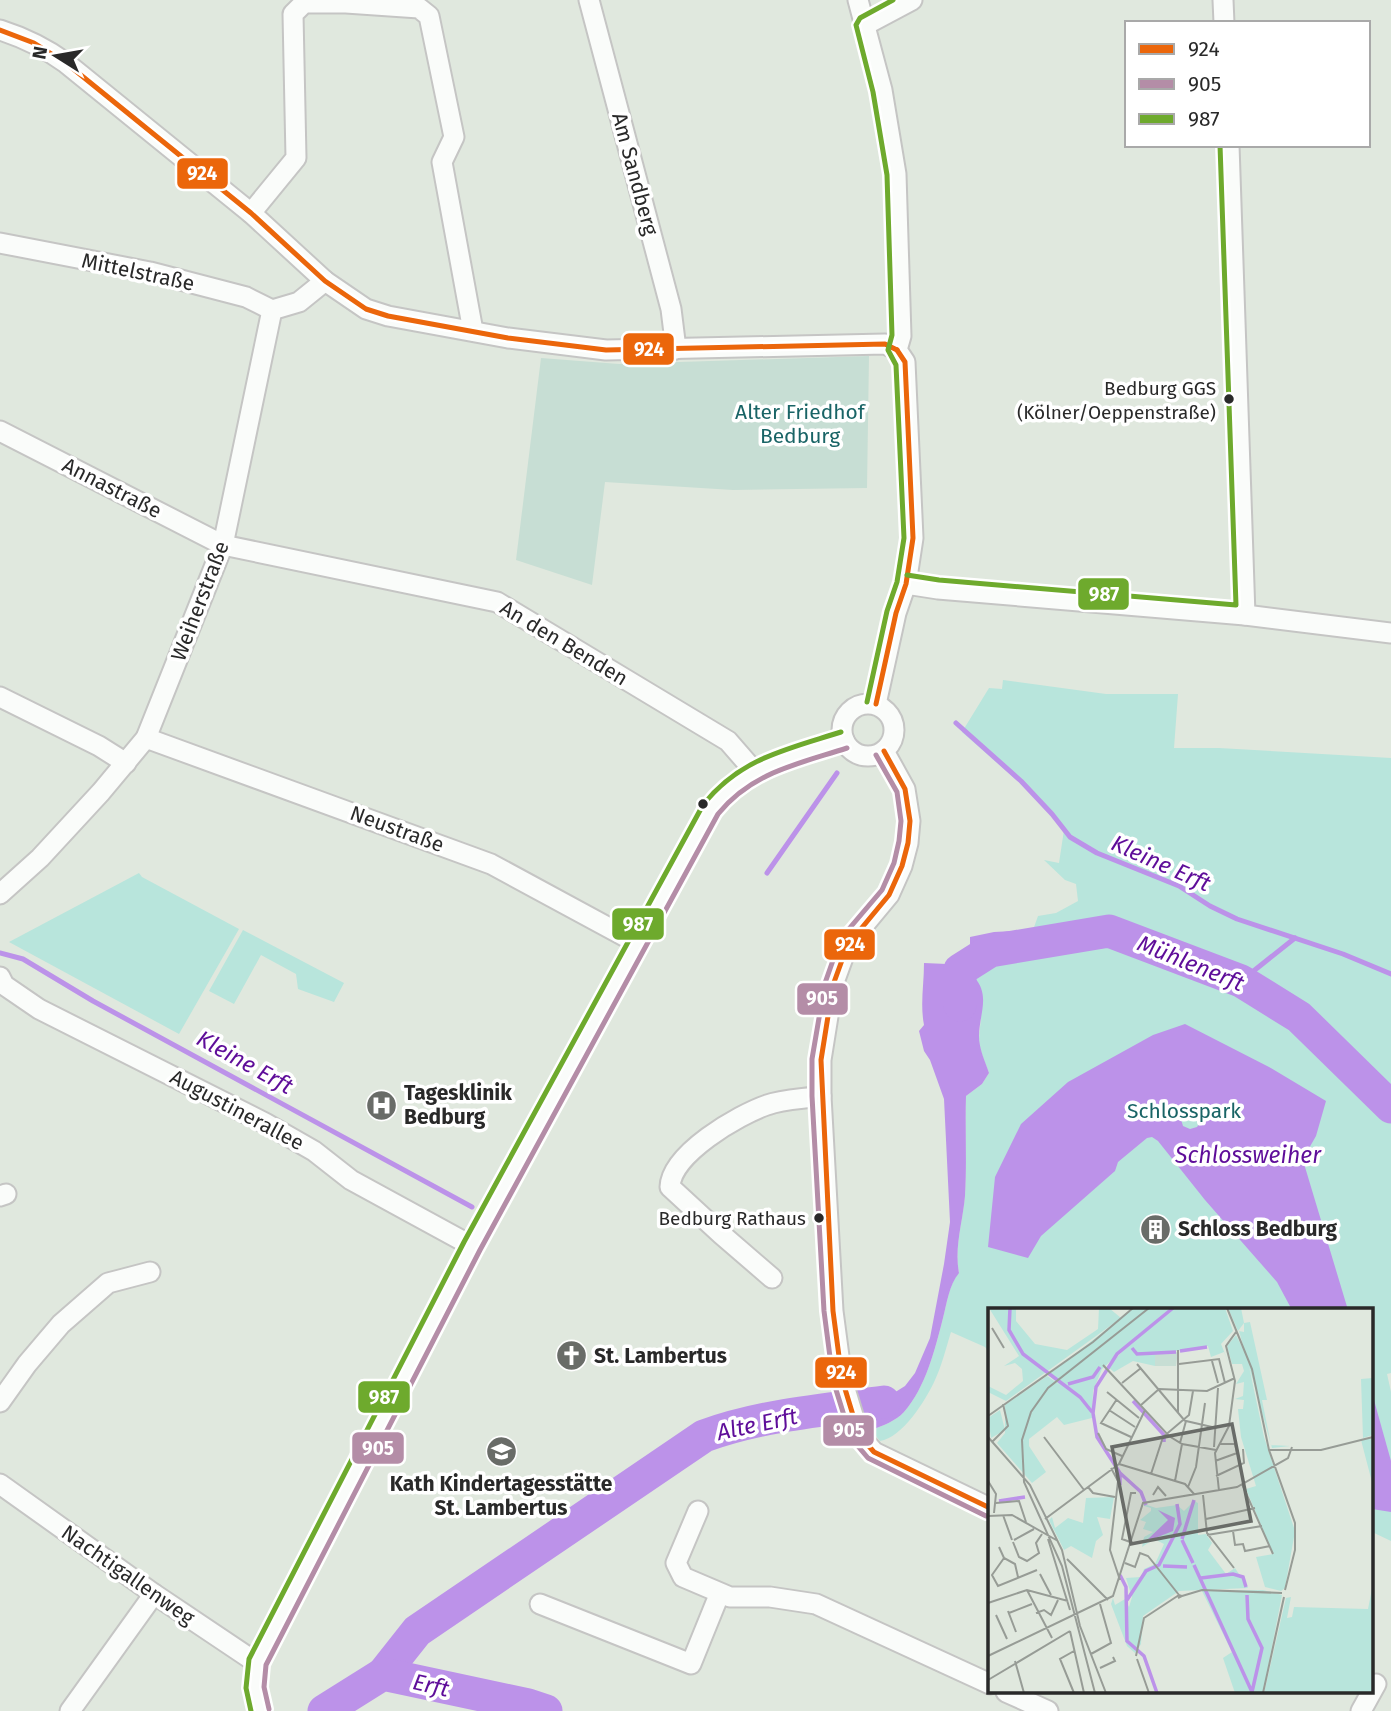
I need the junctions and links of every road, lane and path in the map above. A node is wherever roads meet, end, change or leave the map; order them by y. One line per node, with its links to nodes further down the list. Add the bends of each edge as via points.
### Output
1 (589, 0): 14 (street, Am Sandberg, via 671,309)
2 (858, 0): 6 (street)
3 (912, 0): 6 (street)
4 (1223, 0): 5 (street)
5 (1224, 21)
6 (865, 25): 15 (street, via 896,174 901,336)
7 (0, 30): 9 (street, via 35,42 66,63)
8 (1229, 147): 19 (street)
9 (251, 213): 11 (street); 13 (street, via 296,158 293,14 304,3 419,8 429,16 454,137 442,162)
10 (0, 243): 12 (street, Mittelstraße, via 150,272 246,297)
11 (325, 281): 12 (street, via 299,302); 13 (street, via 366,309)
12 (272, 310): 17 (street, Weiherstraße)
13 (473, 331): 14 (street, via 606,350)
14 (676, 349): 15 (street, via 885,344)
15 (897, 349): 18 (street, via 905,362 913,538)
16 (0, 431): 17 (street, Annastraße)
17 (223, 545): 23 (street, Weiherstraße); 27 (street, An den Benden, via 497,602 728,741)
18 (906, 584): 19 (street); 22 (street)
19 (1245, 615): 20 (street)
20 (1391, 633)
21 (0, 697): 26 (street)
22 (876, 704): 24 (street, via 859,705 846,715); 25 (street, via 889,714 895,729)
23 (146, 738): 26 (street, Weiherstraße); 29 (street, Neustraße, via 491,864)
24 (844, 740): 25 (street, via 862,755); 27 (street)
25 (884, 751): 31 (street, via 905,789 908,842 889,895 845,952 826,1019)
26 (126, 763): 28 (street, Weiherstraße, via 40,858)
27 (755, 772): 29 (street, via 730,787 711,809)
28 (0, 894)
29 (637, 943): 32 (street)
30 (0, 977): 32 (street, Augustinerallee, via 4,985 39,1009 265,1122 351,1180)
31 (821, 1096): 34 (street, via 769,1104 741,1116 711,1134 670,1178 670,1187); 37 (street, via 833,1311 853,1420 874,1452)
32 (477, 1238): 42 (street)
33 (150, 1272): 35 (street, via 108,1283 61,1324)
34 (772, 1278)
35 (0, 1402)
36 (0, 1484): 39 (street, Nachtigallenweg)
37 (988, 1507)
38 (698, 1511): 40 (street, via 676,1563 683,1577)
39 (154, 1594): 42 (street, Nachtigallenweg); 46 (street)
40 (719, 1595): 41 (street, via 691,1664); 43 (street, via 816,1604)
41 (540, 1604)
42 (257, 1663): 47 (street, via 255,1688)
43 (988, 1683)
44 (1380, 1687): 49 (street)
45 (1010, 1694): 48 (street)
46 (70, 1711)
47 (260, 1711)
48 (1048, 1711)
49 (1361, 1711)

